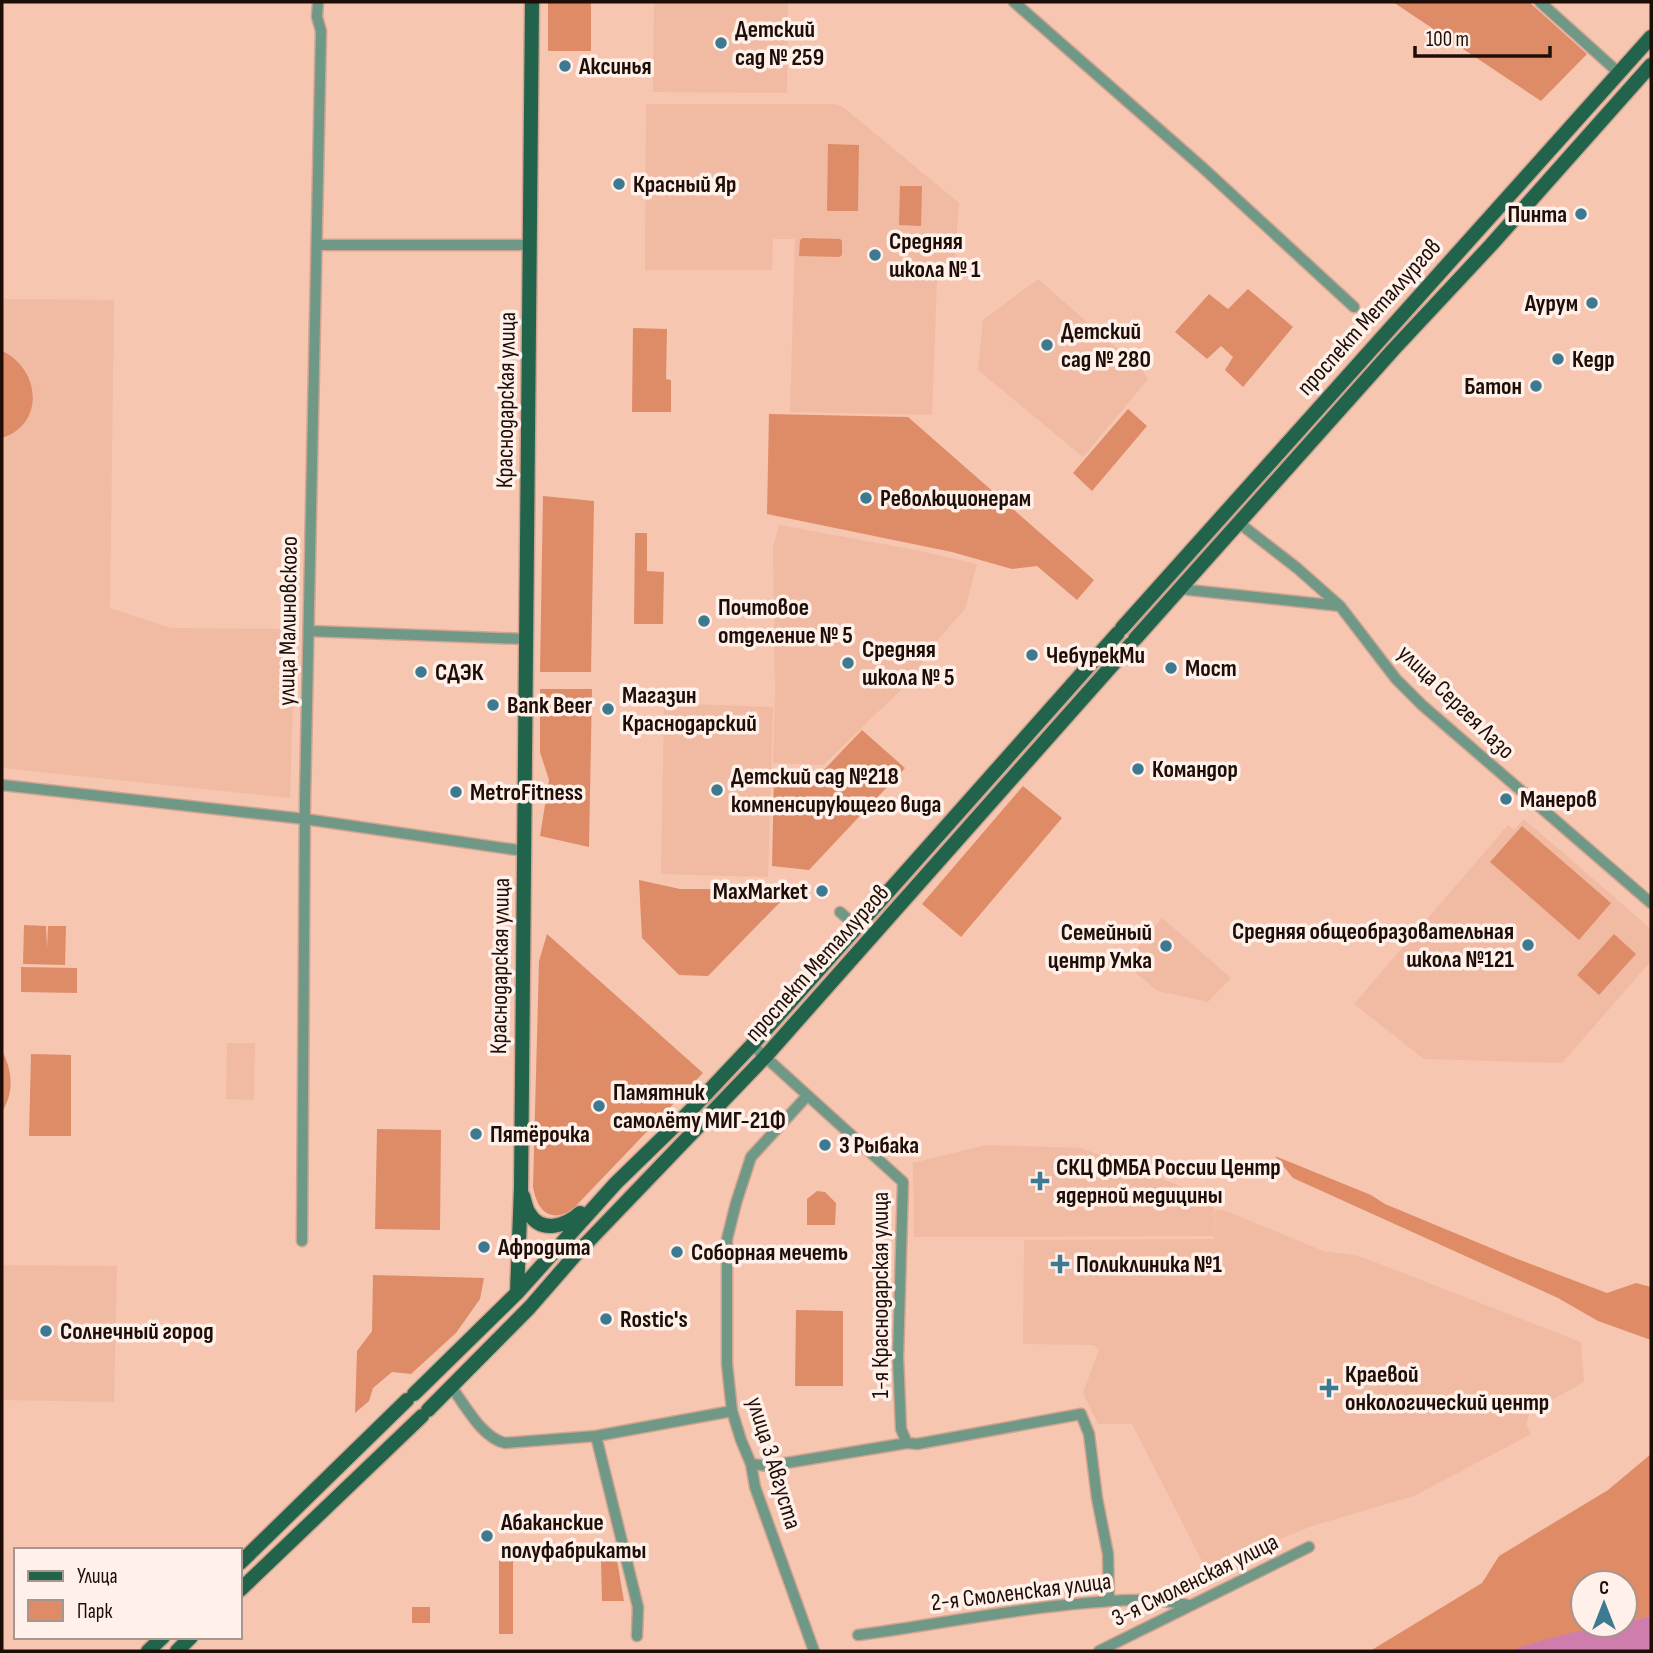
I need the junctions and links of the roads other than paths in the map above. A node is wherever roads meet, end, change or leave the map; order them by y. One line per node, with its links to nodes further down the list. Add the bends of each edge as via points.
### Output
1 (318, 2): 8 (street, улица Малиновского)
2 (533, 2): 9 (main road, Краснодарская улица)
3 (1014, 2): 10 (street)
4 (1540, 2): 7 (street)
5 (1651, 37): 7 (main road, проспект Металлургов)
6 (1651, 65): 12 (main road, проспект Металлургов)
7 (1619, 73): 11 (main road, проспект Металлургов)
8 (317, 245): 9 (street); 15 (street, улица Малиновского)
9 (530, 245): 16 (main road, Краснодарская улица)
10 (1354, 307)
11 (1225, 514): 12 (main road); 22 (main road, проспект Металлургов)
12 (1240, 523): 13 (main road, проспект Металлургов); 14 (street, улица Сергея Лазо)
13 (1180, 589): 14 (street); 24 (main road, проспект Металлургов)
14 (1340, 606): 20 (street, улица Сергея Лазо, via 1422,705)
15 (309, 631): 16 (street); 18 (street, улица Малиновского)
16 (525, 639): 19 (main road, Краснодарская улица)
17 (2, 785): 18 (street)
18 (305, 819): 19 (street); 28 (street, улица Малиновского)
19 (524, 851): 27 (main road, Краснодарская улица)
20 (1651, 903)
21 (840, 912): 22 (street)
22 (857, 927): 23 (main road, проспект Металлургов)
23 (752, 1045): 24 (street, 1-я Краснодарская улица); 26 (main road, проспект Металлургов)
24 (765, 1057): 25 (street, 1-я Краснодарская улица); 30 (main road, проспект Металлургов)
25 (807, 1096): 32 (street, улица 3 Августа, via 751,1157 727,1239 727,1364); 34 (street, 1-я Краснодарская улица, via 903,1182 898,1357 901,1429)
26 (617, 1183): 27 (main road, via 569,1223 556,1227 534,1219); 29 (main road, проспект Металлургов)
27 (521, 1188): 29 (main road, Краснодарская улица)
28 (302, 1241)
29 (517, 1293): 30 (main road); 37 (main road, проспект Металлургов)
30 (530, 1307): 31 (main road, проспект Металлургов)
31 (452, 1388): 33 (street, via 496,1441); 38 (main road, проспект Металлургов)
32 (732, 1411): 33 (street); 35 (street, улица 3 Августа)
33 (596, 1437): 42 (street, via 638,1607)
34 (907, 1443): 35 (street, via 768,1466); 39 (street, via 1081,1414 1089,1434 1108,1554)
35 (751, 1464): 45 (street, улица 3 Августа)
36 (1309, 1547): 40 (street, 3-я Смоленская улица)
37 (242, 1561)
38 (242, 1588)
39 (1109, 1601): 40 (street, 2-я Смоленская улица, via 1162,1599); 41 (street, 2-я Смоленская улица, via 996,1612)
40 (1188, 1605): 46 (street, 3-я Смоленская улица)
41 (858, 1635)
42 (637, 1636)
43 (161, 1639): 44 (main road)
44 (148, 1651)
45 (814, 1651)
46 (1099, 1651)

